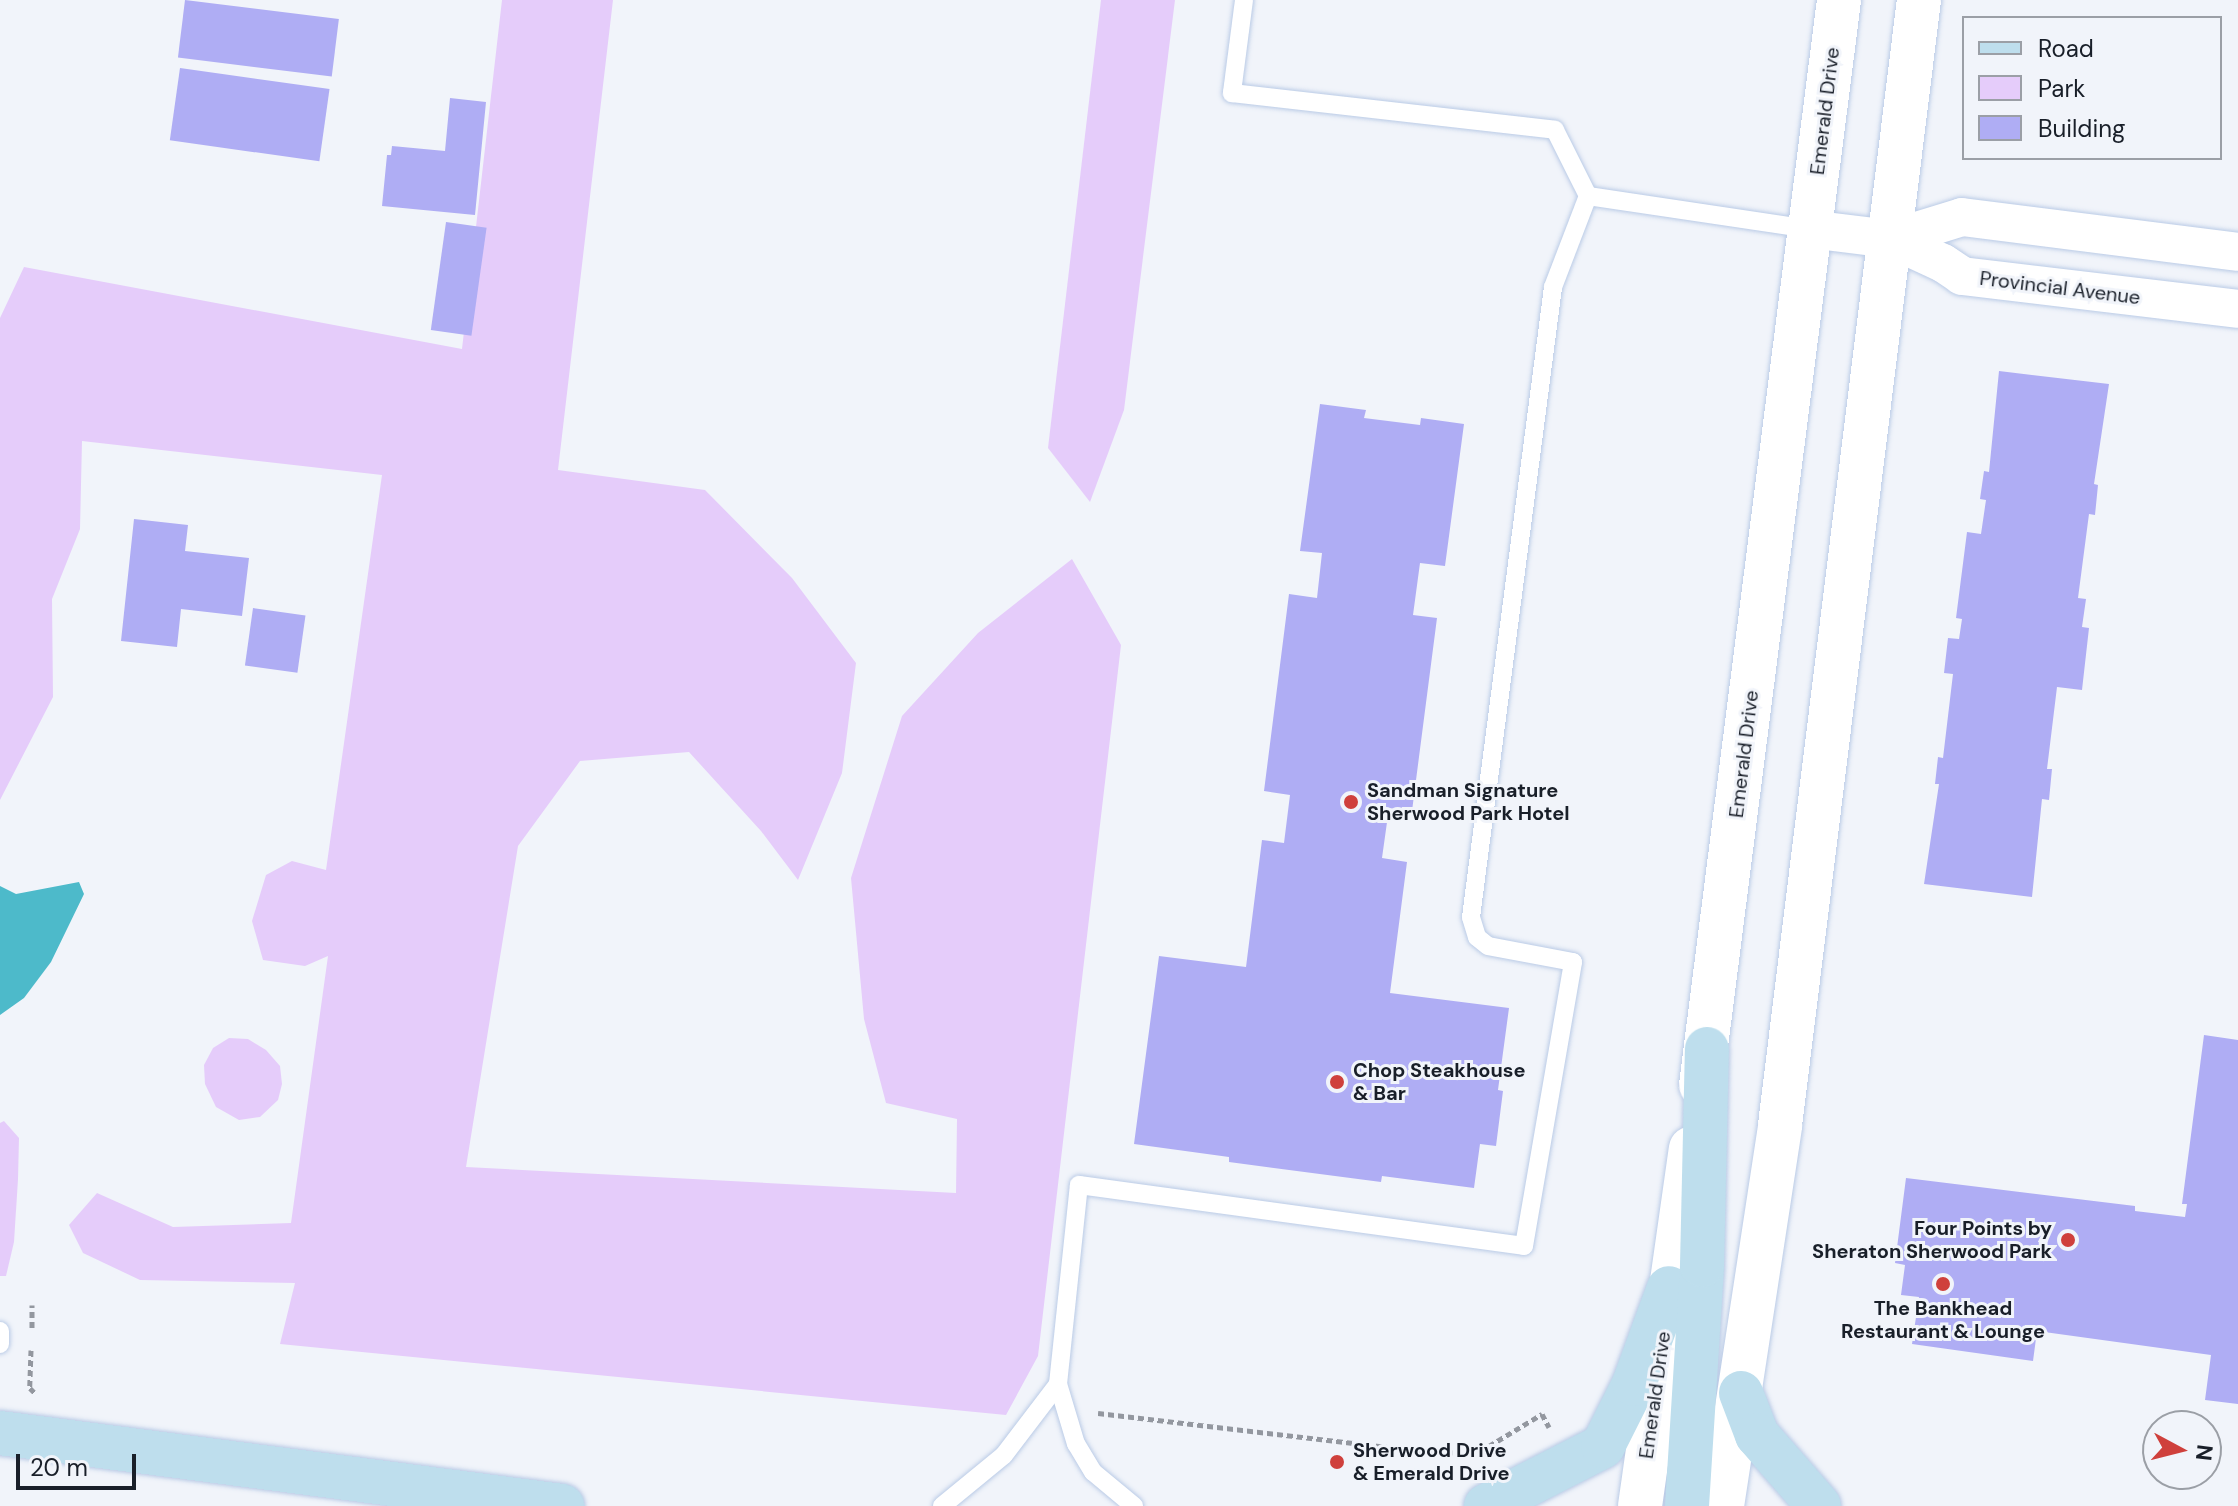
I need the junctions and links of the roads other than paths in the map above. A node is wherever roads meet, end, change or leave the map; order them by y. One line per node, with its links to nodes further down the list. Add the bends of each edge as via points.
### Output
1 (1244, 0): 4 (lane, via 1232,93 1555,130)
2 (1839, 0): 5 (street, Emerald Drive)
3 (1919, 0): 6 (street)
4 (1588, 196): 5 (lane); 13 (lane, via 1553,287 1471,917 1477,937 1488,946 1573,962 1524,1246 1079,1185)
5 (1809, 229): 6 (street, Provincial Avenue); 9 (street, Emerald Drive)
6 (1891, 239): 7 (street, Provincial Avenue, via 1962,217); 8 (street, Provincial Avenue, via 1962,276); 14 (street, via 1780,1125)
7 (2238, 252)
8 (2238, 309)
9 (1707, 1049): 10 (street, Emerald Drive); 21 (main road, via 1702,1265)
10 (1669, 1288): 19 (main road, via 1634,1384 1603,1446); 20 (street, Emerald Drive)
11 (0, 1331): 12 (lane)
12 (0, 1344)
13 (1058, 1384): 17 (lane, via 1004,1455); 18 (lane, via 1076,1444 1093,1472)
14 (1741, 1393): 22 (street); 23 (main road, via 1757,1435)
15 (0, 1433): 16 (main road)
16 (562, 1506)
17 (942, 1506)
18 (1134, 1506)
19 (1486, 1506)
20 (1640, 1506)
21 (1687, 1506)
22 (1722, 1506)
23 (1819, 1506)

